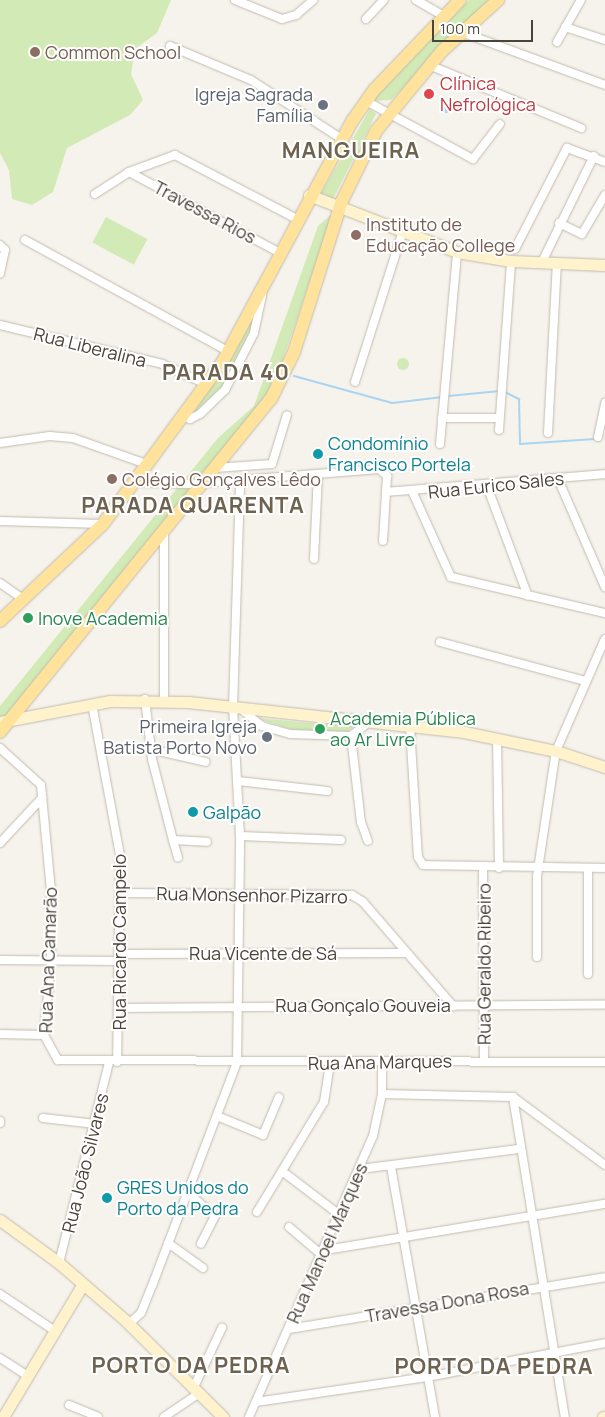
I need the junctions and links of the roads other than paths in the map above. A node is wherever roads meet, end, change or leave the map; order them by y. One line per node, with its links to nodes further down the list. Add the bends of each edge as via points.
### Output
1 (235, 0): 2 (street, via 282,19 296,15)
2 (313, 0)
3 (384, 0): 9 (street)
4 (416, 0): 8 (street)
5 (460, 0): 8 (main road)
6 (498, 0): 11 (main road)
7 (581, 0): 10 (street)
8 (444, 16): 17 (main road)
9 (366, 19)
10 (565, 27): 12 (street); 13 (street)
11 (461, 32): 15 (main road); 16 (street)
12 (605, 39)
13 (557, 42)
14 (170, 46): 21 (street, via 258,83)
15 (429, 64): 18 (main road); 20 (street)
16 (605, 85)
17 (366, 101): 18 (street); 21 (main road)
18 (387, 113): 19 (street, via 473,159); 28 (main road)
19 (500, 124)
20 (581, 128)
21 (342, 139): 26 (main road)
22 (594, 156): 23 (street); 30 (street); 34 (street, via 567,148)
23 (605, 162)
24 (129, 172): 25 (street); 29 (street, via 176,155); 36 (street, Travessa Rios)
25 (94, 194)
26 (309, 195): 28 (main road); 29 (main road)
27 (605, 195): 30 (street, via 582,234)
28 (339, 208): 31 (main road); 58 (main road, via 287,370 256,419)
29 (297, 219): 36 (main road)
30 (558, 223): 38 (street)
31 (402, 234): 35 (main road); 45 (street)
32 (25, 240): 44 (street)
33 (0, 245): 41 (street, via 5,250)
34 (515, 249)
35 (457, 252): 37 (main road); 50 (street)
36 (280, 253): 42 (main road)
37 (511, 261): 38 (main road); 51 (street)
38 (542, 262): 39 (main road)
39 (557, 263): 40 (main road); 53 (street)
40 (605, 266)
41 (0, 273)
42 (262, 292): 44 (main road); 48 (street, via 254,333 225,390 200,414 190,419)
43 (0, 325): 46 (street, Rua Liberalina, via 162,364)
44 (228, 351): 46 (main road)
45 (355, 382)
46 (206, 384): 48 (main road)
47 (605, 403): 54 (street)
48 (182, 415): 57 (main road)
49 (287, 415): 58 (street, via 272,464)
50 (442, 418): 51 (street); 56 (street)
51 (498, 418): 52 (street)
52 (499, 430)
53 (548, 433)
54 (598, 437)
55 (0, 443): 57 (street, via 50,436 73,438)
56 (440, 444)
57 (146, 464): 63 (main road)
58 (215, 468): 64 (main road)
59 (318, 474): 62 (street); 66 (street, via 383,470); 72 (street)
60 (605, 474): 61 (street, Rua Eurico Sales)
61 (558, 479): 65 (street, Rua Eurico Sales); 74 (street)
62 (240, 480): 64 (street); 85 (street)
63 (133, 482): 64 (street); 69 (main road)
64 (202, 483): 70 (main road)
65 (487, 486): 67 (street, Rua Eurico Sales); 75 (street)
66 (386, 492): 67 (street, Rua Eurico Sales); 71 (street)
67 (413, 493): 75 (street, via 447,574)
68 (0, 521): 69 (street)
69 (103, 524): 76 (main road)
70 (164, 531): 83 (street); 86 (main road)
71 (382, 541)
72 (314, 559)
73 (0, 584): 76 (street)
74 (605, 587)
75 (528, 596): 77 (street)
76 (23, 599): 78 (main road)
77 (605, 613)
78 (0, 621)
79 (605, 639): 81 (street)
80 (440, 642): 81 (street)
81 (586, 681): 94 (street)
82 (145, 699): 83 (main road); 84 (main road); 93 (street)
83 (164, 701): 85 (main road)
84 (92, 704): 86 (main road); 112 (street, Rua Ricardo Campelo, via 120,855)
85 (237, 708): 87 (main road); 90 (street, via 272,730); 97 (street)
86 (6, 721): 89 (main road)
87 (369, 722): 88 (main road); 90 (street)
88 (410, 727): 91 (main road); 108 (street, via 420,863)
89 (0, 732)
90 (351, 736): 103 (street, via 361,822)
91 (497, 738): 94 (main road); 109 (street, Rua Geraldo Ribeiro)
92 (0, 748): 99 (street, Rua Ana Camarão, via 38,778)
93 (150, 749): 95 (street); 101 (street)
94 (556, 751): 96 (main road); 107 (street)
95 (206, 762)
96 (605, 767)
97 (238, 780): 98 (street); 100 (street)
98 (327, 791)
99 (42, 798): 105 (street); 119 (street, Rua Ana Camarão, via 50,865)
100 (240, 836): 102 (street); 113 (street)
101 (173, 840): 104 (street); 106 (street)
102 (341, 840)
103 (368, 841)
104 (207, 842)
105 (0, 843)
106 (178, 857)
107 (540, 866): 109 (street); 110 (street); 116 (street)
108 (483, 868): 109 (street); 122 (street, Rua Geraldo Ribeiro)
109 (499, 868)
110 (588, 868): 111 (street); 120 (street)
111 (605, 868)
112 (122, 893): 113 (street, Rua Monsenhor Pizarro); 117 (street, Rua Ricardo Campelo)
113 (239, 895): 114 (street); 115 (street, Rua Monsenhor Pizarro, via 358,898)
114 (238, 952): 115 (street, Rua Vicente de Sá); 117 (street, Rua Vicente de Sá); 121 (street)
115 (406, 953): 124 (street, Rua Monsenhor Pizarro)
116 (537, 957)
117 (120, 958): 119 (street, Rua Vicente de Sá); 125 (street, Rua Ricardo Campelo)
118 (0, 960): 119 (street, Rua Vicente de Sá)
119 (51, 960): 127 (street, Rua Ana Camarão)
120 (588, 974)
121 (237, 1005): 124 (street, Rua Gonçalo Gouveia); 125 (street, Rua Gonçalo Gouveia); 132 (street)
122 (480, 1005): 123 (street, Rua Gonçalo Gouveia); 124 (street, Rua Gonçalo Gouveia); 129 (street, Rua Geraldo Ribeiro)
123 (605, 1005)
124 (457, 1006)
125 (120, 1008): 131 (street, Rua Ricardo Campelo)
126 (0, 1034): 127 (street)
127 (44, 1035): 130 (street, Rua Ana Camarão, via 58,1060)
128 (155, 1060): 131 (street, Rua Ana Camarão); 132 (street, Rua Ana Marques)
129 (484, 1060): 133 (street, Rua Ana Marques); 134 (street, Rua Ana Marques)
130 (109, 1062): 131 (street, Rua Ana Camarão); 141 (street, Rua João Silvares)
131 (117, 1062)
132 (236, 1062): 135 (street, Rua Ana Marques); 139 (street)
133 (605, 1062)
134 (382, 1063): 135 (street, Rua Ana Marques); 136 (street, Rua Manoel Marques)
135 (330, 1064): 146 (street, via 324,1102)
136 (382, 1094): 138 (street); 145 (street, Rua Manoel Marques)
137 (279, 1097): 139 (street, via 263,1135)
138 (513, 1097): 142 (street); 143 (street)
139 (217, 1116): 147 (street)
140 (43, 1118): 141 (street)
141 (96, 1124): 158 (street, Rua João Silvares)
142 (519, 1149): 144 (street); 150 (street)
143 (605, 1165)
144 (391, 1167): 145 (street); 154 (street)
145 (360, 1169): 151 (street, Rua Manoel Marques)
146 (282, 1171): 149 (street); 151 (street)
147 (187, 1192): 155 (street); 156 (street, via 215,1216)
148 (605, 1204): 150 (street)
149 (257, 1212)
150 (532, 1215): 154 (street); 162 (street)
151 (341, 1216): 157 (street, Rua Manoel Marques)
152 (0, 1220): 158 (main road)
153 (289, 1227): 157 (street)
154 (403, 1238): 157 (street); 164 (street)
155 (168, 1244): 159 (street); 165 (street, via 140,1313)
156 (202, 1244)
157 (324, 1253): 167 (street, Rua Manoel Marques)
158 (59, 1263): 161 (main road)
159 (203, 1268)
160 (605, 1277): 162 (street, Travessa Dona Rosa)
161 (83, 1284): 165 (main road); 168 (main road)
162 (544, 1285): 164 (street, Travessa Dona Rosa); 170 (street)
163 (0, 1294): 168 (street)
164 (414, 1309): 167 (street, Travessa Dona Rosa); 173 (street)
165 (129, 1324): 174 (main road)
166 (222, 1328): 174 (street)
167 (289, 1329): 175 (street, Rua Manoel Marques)
168 (55, 1331): 172 (main road)
169 (605, 1343): 170 (street)
170 (556, 1353): 173 (street); 183 (street)
171 (0, 1358): 172 (street)
172 (28, 1376): 177 (main road)
173 (427, 1377): 175 (street); 182 (street)
174 (196, 1392): 179 (street); 180 (main road)
175 (256, 1402): 181 (street, Rua Manoel Marques)
176 (69, 1405): 178 (street)
177 (3, 1417)
178 (98, 1417)
179 (164, 1417)
180 (223, 1417)
181 (249, 1417)
182 (435, 1417)
183 (565, 1417)

